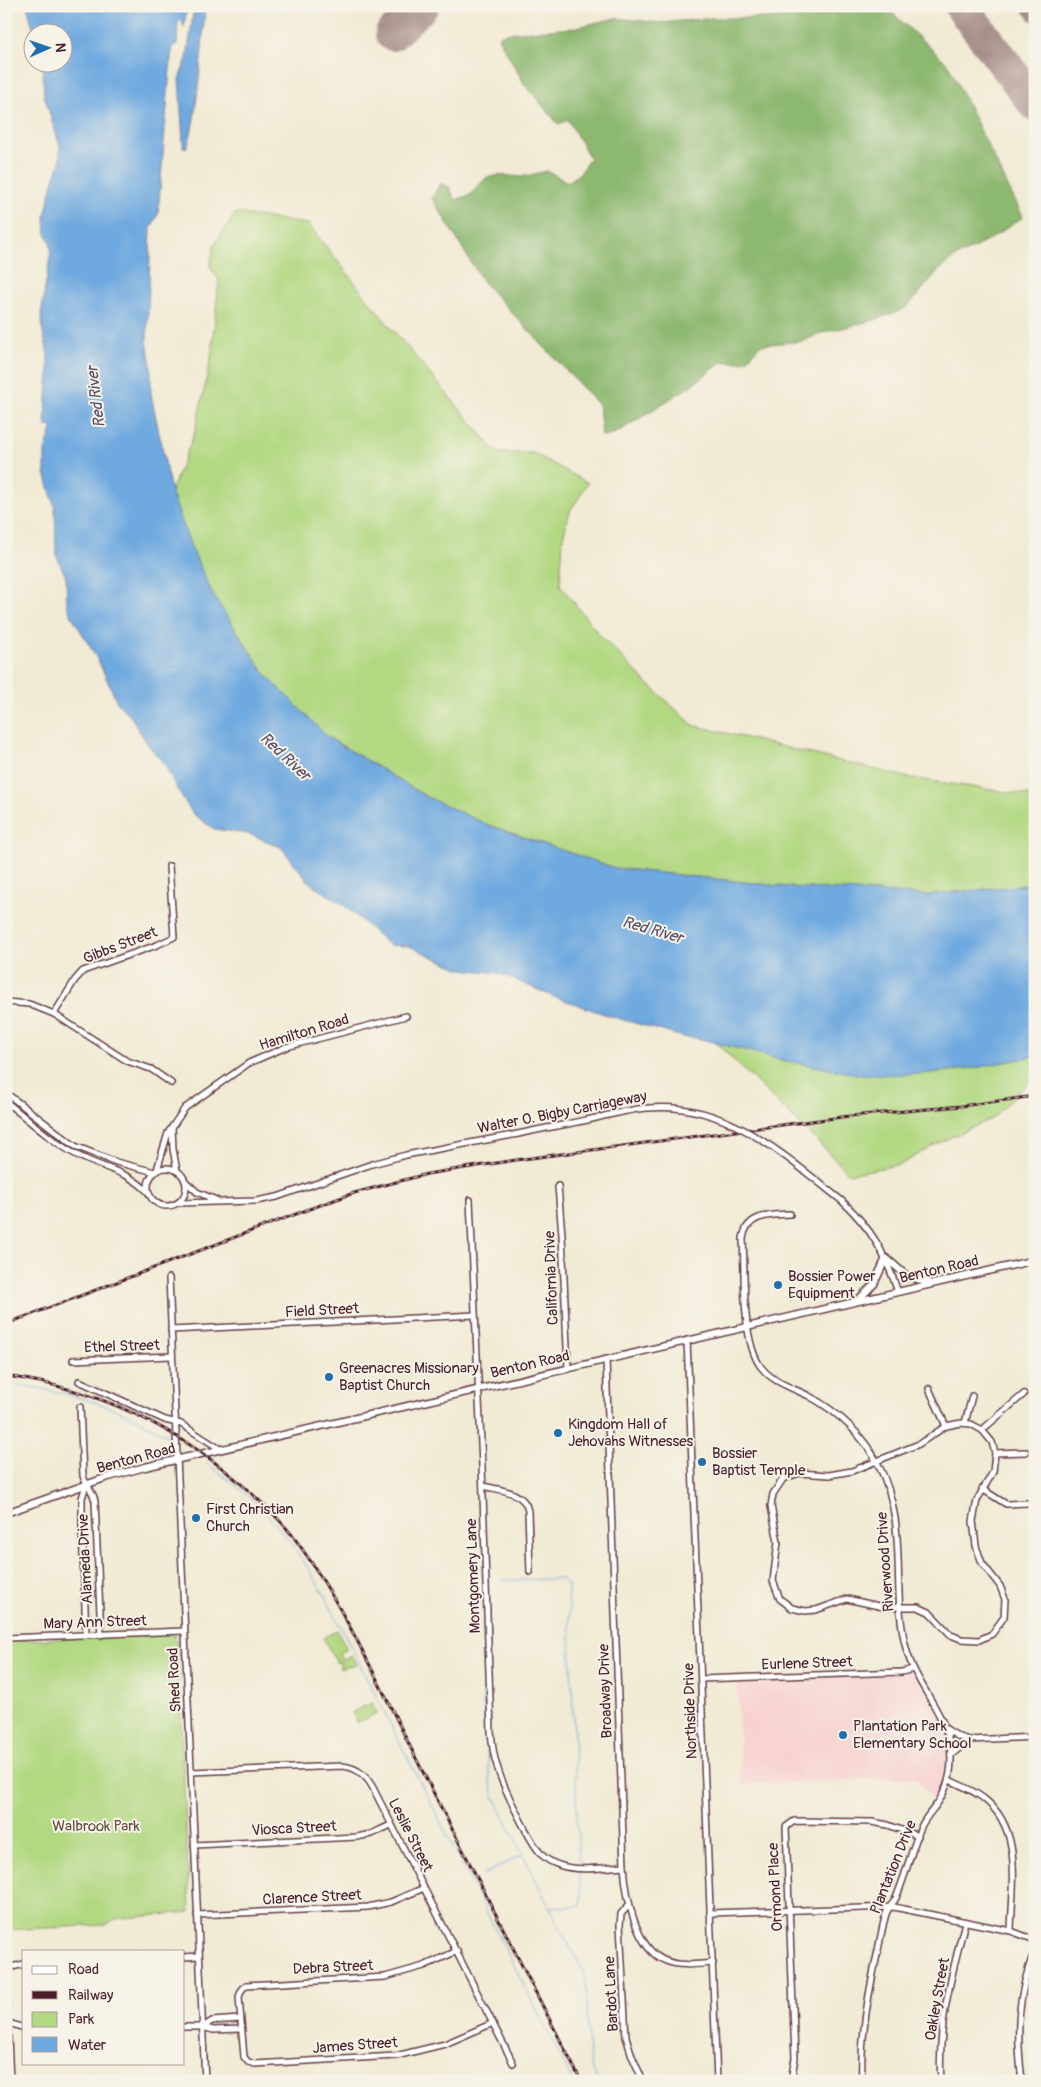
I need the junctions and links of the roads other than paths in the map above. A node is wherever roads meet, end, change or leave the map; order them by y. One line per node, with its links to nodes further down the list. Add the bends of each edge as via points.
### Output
1 (169, 866): 3 (street, Gibbs Street, via 174,937 83,971)
2 (6, 1002): 3 (street, via 29,1004)
3 (54, 1014): 5 (street, via 127,1061 151,1069)
4 (406, 1016): 8 (street, Hamilton Road, via 286,1048 249,1063 185,1108)
5 (171, 1083)
6 (6, 1093): 9 (street, via 75,1146 116,1162)
7 (6, 1102): 13 (street, via 62,1146 92,1162 128,1175)
8 (172, 1126): 9 (street, Hamilton Road); 10 (street)
9 (156, 1171): 10 (street, via 166,1168); 13 (street, via 149,1181)
10 (177, 1171): 11 (street)
11 (184, 1181): 15 (street, Walter O. Bigby Carriageway, via 197,1192); 16 (street, via 185,1193)
12 (558, 1186): 31 (street, California Drive)
13 (148, 1192): 16 (street, via 160,1205)
14 (470, 1200): 24 (street, Montgomery Lane)
15 (219, 1201): 16 (street, Walter O. Bigby Carriageway); 18 (street, Walter O. Bigby Carriageway, bridge, via 256,1201 277,1197 406,1155 637,1109 665,1108 696,1112 755,1134 842,1201 869,1228)
16 (178, 1203)
17 (790, 1214): 25 (street, Riverwood Drive, via 761,1216 749,1223 744,1231)
18 (886, 1258): 21 (main road, via 907,1276); 22 (street, Walter O. Bigby Carriageway); 23 (main road, via 874,1284)
19 (1035, 1260): 21 (main road, Benton Road)
20 (169, 1278): 26 (street, Shed Road)
21 (932, 1284): 22 (main road, Benton Road)
22 (898, 1292): 23 (main road, Benton Road)
23 (856, 1302): 25 (main road, Benton Road)
24 (475, 1315): 26 (street, Field Street); 33 (street, Montgomery Lane)
25 (747, 1326): 27 (main road, Benton Road); 46 (street, Riverwood Drive, via 752,1351 764,1371 841,1418)
26 (171, 1330): 28 (street, Shed Road)
27 (688, 1340): 30 (main road, Benton Road); 59 (street, Northside Drive)
28 (172, 1356): 29 (street, Ethel Street); 38 (street, Shed Road)
29 (73, 1360)
30 (606, 1360): 31 (main road, Benton Road); 69 (street, Broadway Drive)
31 (568, 1368): 33 (main road, Benton Road)
32 (78, 1381): 38 (street)
33 (477, 1389): 42 (main road, Benton Road); 48 (street, Montgomery Lane)
34 (929, 1389): 40 (street)
35 (1024, 1394): 41 (street)
36 (972, 1396): 39 (street)
37 (80, 1407): 47 (street, Alameda Drive)
38 (175, 1422): 42 (street); 45 (street, Shed Road)
39 (965, 1423): 40 (street); 41 (street)
40 (946, 1426): 46 (street, via 919,1444)
41 (982, 1430): 44 (street, via 992,1442)
42 (220, 1449): 45 (main road, Benton Road)
43 (1026, 1452): 44 (street)
44 (995, 1453): 49 (street, via 993,1472)
45 (176, 1460): 47 (main road, Benton Road); 54 (street, Shed Road)
46 (877, 1462): 53 (street, Riverwood Drive, via 890,1490 896,1514); 53 (street, via 838,1474 799,1473 779,1484 771,1500 778,1542 773,1581 780,1599 800,1611 816,1610 848,1599)
47 (86, 1485): 51 (main road, Benton Road); 55 (street, Alameda Drive, via 95,1501); 56 (street, Alameda Drive, via 82,1498)
48 (483, 1486): 52 (street, via 516,1495 525,1502); 69 (street, Montgomery Lane, via 492,1740 500,1774 535,1844 547,1860 570,1868)
49 (982, 1489): 50 (street, via 1006,1504); 53 (street, via 975,1508 974,1530 982,1563 1005,1598 1004,1617 998,1628 984,1638 961,1639 951,1635 926,1610)
50 (1028, 1503)
51 (6, 1513)
52 (530, 1572)
53 (901, 1606): 58 (street, Riverwood Drive, via 904,1642)
54 (184, 1631): 55 (street, Mary Ann Street); 64 (street, Shed Road)
55 (101, 1634): 56 (street, Mary Ann Street)
56 (86, 1635): 57 (street, Mary Ann Street)
57 (6, 1638)
58 (913, 1669): 59 (street, Eurlene Street); 60 (street, Riverwood Drive)
59 (701, 1679): 74 (street, Northside Drive)
60 (946, 1729): 62 (street); 63 (street, Plantation Drive)
61 (1035, 1737): 62 (street)
62 (970, 1740): 63 (street)
63 (951, 1755): 65 (street, Plantation Drive)
64 (191, 1772): 66 (street, Leslie Street, via 347,1766 359,1771 369,1781); 68 (street, Shed Road)
65 (949, 1780): 67 (street, Plantation Drive); 77 (street, via 984,1799 1006,1825 1012,1846)
66 (392, 1825): 68 (street, Viosca Street, via 357,1837); 70 (street, Leslie Street)
67 (918, 1836): 72 (street, Plantation Drive, via 896,1898); 73 (street, Ormond Place, via 888,1824 872,1822 791,1822 785,1833)
68 (194, 1845): 75 (street, Shed Road)
69 (624, 1866): 71 (street, Broadway Drive)
70 (424, 1888): 75 (street, Clarence Street, via 392,1902 368,1907); 80 (street, Leslie Street)
71 (629, 1905): 83 (street, Broadway Drive, via 644,1940 658,1956 679,1964); 96 (street, Bardot Lane, via 622,1914 620,1925 624,2027 628,2046)
72 (890, 1906): 73 (street); 76 (street); 100 (street, Plantation Drive, via 867,2007)
73 (789, 1910): 74 (street); 99 (street, Ormond Place, via 794,2058)
74 (710, 1913): 83 (street, Northside Drive)
75 (197, 1915): 81 (street, Shed Road)
76 (965, 1922): 77 (street); 101 (street, Oakley Street, via 943,2013)
77 (1011, 1931): 78 (street)
78 (1035, 1940)
79 (1035, 1950): 102 (street, via 1019,2010)
80 (457, 1951): 88 (street, Leslie Street); 89 (street, Debra Street, via 424,1966 385,1977 249,1984 240,1994)
81 (199, 1956): 82 (street); 91 (street, Shed Road)
82 (185, 1957)
83 (713, 1963): 97 (street, Northside Drive)
84 (22, 1964): 85 (street, via 14,1965)
85 (6, 1975)
86 (6, 1993): 87 (street)
87 (7, 2022): 90 (street); 94 (street)
88 (493, 2023): 89 (street, James Street, via 435,2047 396,2056 255,2064 244,2057); 93 (street, Leslie Street)
89 (241, 2024): 91 (street, via 213,2030); 91 (street, via 212,2021)
90 (22, 2027)
91 (202, 2027): 92 (street); 95 (street, Shed Road)
92 (185, 2028)
93 (513, 2062)
94 (10, 2081)
95 (205, 2081)
96 (644, 2081)
97 (717, 2081): 98 (street)
98 (733, 2081)
99 (790, 2081)
100 (862, 2081)
101 (941, 2081)
102 (1022, 2081)

